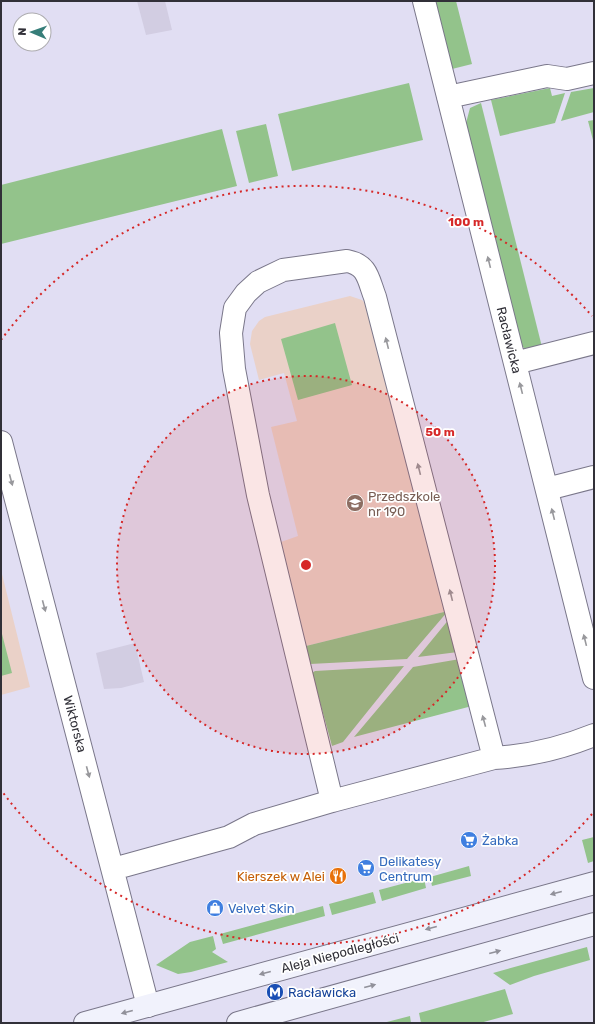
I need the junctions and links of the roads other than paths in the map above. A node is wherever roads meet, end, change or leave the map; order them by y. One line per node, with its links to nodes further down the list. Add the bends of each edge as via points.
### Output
1 (424, 1): 3 (street, Racławicka)
2 (594, 73): 3 (street, via 567,79 547,76)
3 (448, 97): 5 (street, Racławicka, one-way to 3)
4 (594, 343): 5 (street)
5 (515, 363): 8 (street, Racławicka, one-way to 5)
6 (1, 442): 13 (street, Wiktorska, one-way to 13)
7 (594, 477): 8 (street)
8 (546, 489): 9 (street, Racławicka, one-way to 8)
9 (594, 678)
10 (594, 735): 11 (street, via 520,757)
11 (494, 758): 12 (street); 12 (street, one-way to 12, via 375,297 367,276 363,267 347,261 284,270 258,282 235,308 231,333 232,348 258,495)
12 (332, 801): 13 (street, via 254,824 229,837)
13 (113, 869): 16 (street, Wiktorska)
14 (594, 883): 16 (main road, Aleja Niepodległości, one-way to 16)
15 (594, 924): 18 (main road, one-way to 15)
16 (148, 1006): 17 (main road, Aleja Niepodległości, one-way to 17)
17 (85, 1023)
18 (238, 1023)

